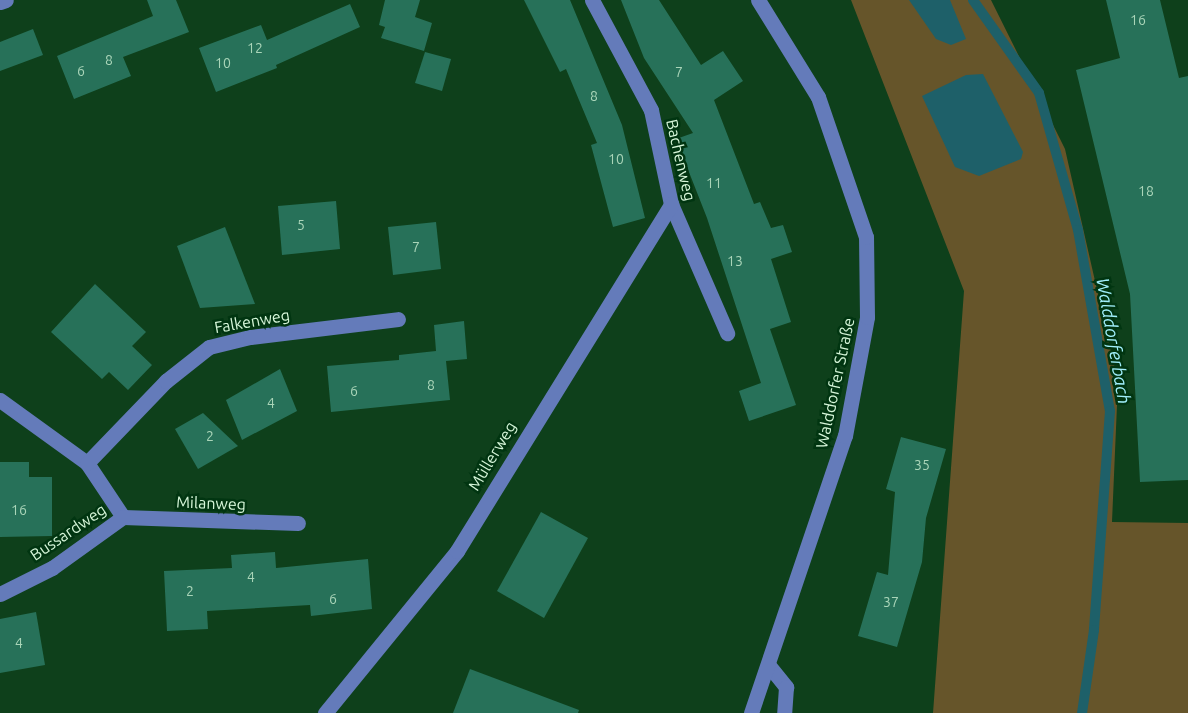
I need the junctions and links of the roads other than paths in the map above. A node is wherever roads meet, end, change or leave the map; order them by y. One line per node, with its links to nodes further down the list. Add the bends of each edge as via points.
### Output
1 (6, 0): 4 (street)
2 (592, 0): 5 (street, Bachenweg, via 651,110)
3 (758, 0): 13 (street, Walddorfer Straße, via 821,108 866,237 867,317 845,436)
4 (0, 2)
5 (671, 204): 7 (street, Bachenweg); 14 (street, Müllerweg, via 457,551)
6 (398, 320): 9 (street, Falkenweg, via 250,337 209,347 166,381)
7 (727, 333)
8 (0, 400): 9 (street)
9 (87, 462): 10 (street)
10 (123, 516): 11 (street, Milanweg); 12 (street, Bussardweg, via 52,568)
11 (298, 523)
12 (0, 594)
13 (770, 667): 15 (street, Walddorfer Straße); 16 (street, via 786,687)
14 (326, 713)
15 (751, 713)
16 (784, 713)

